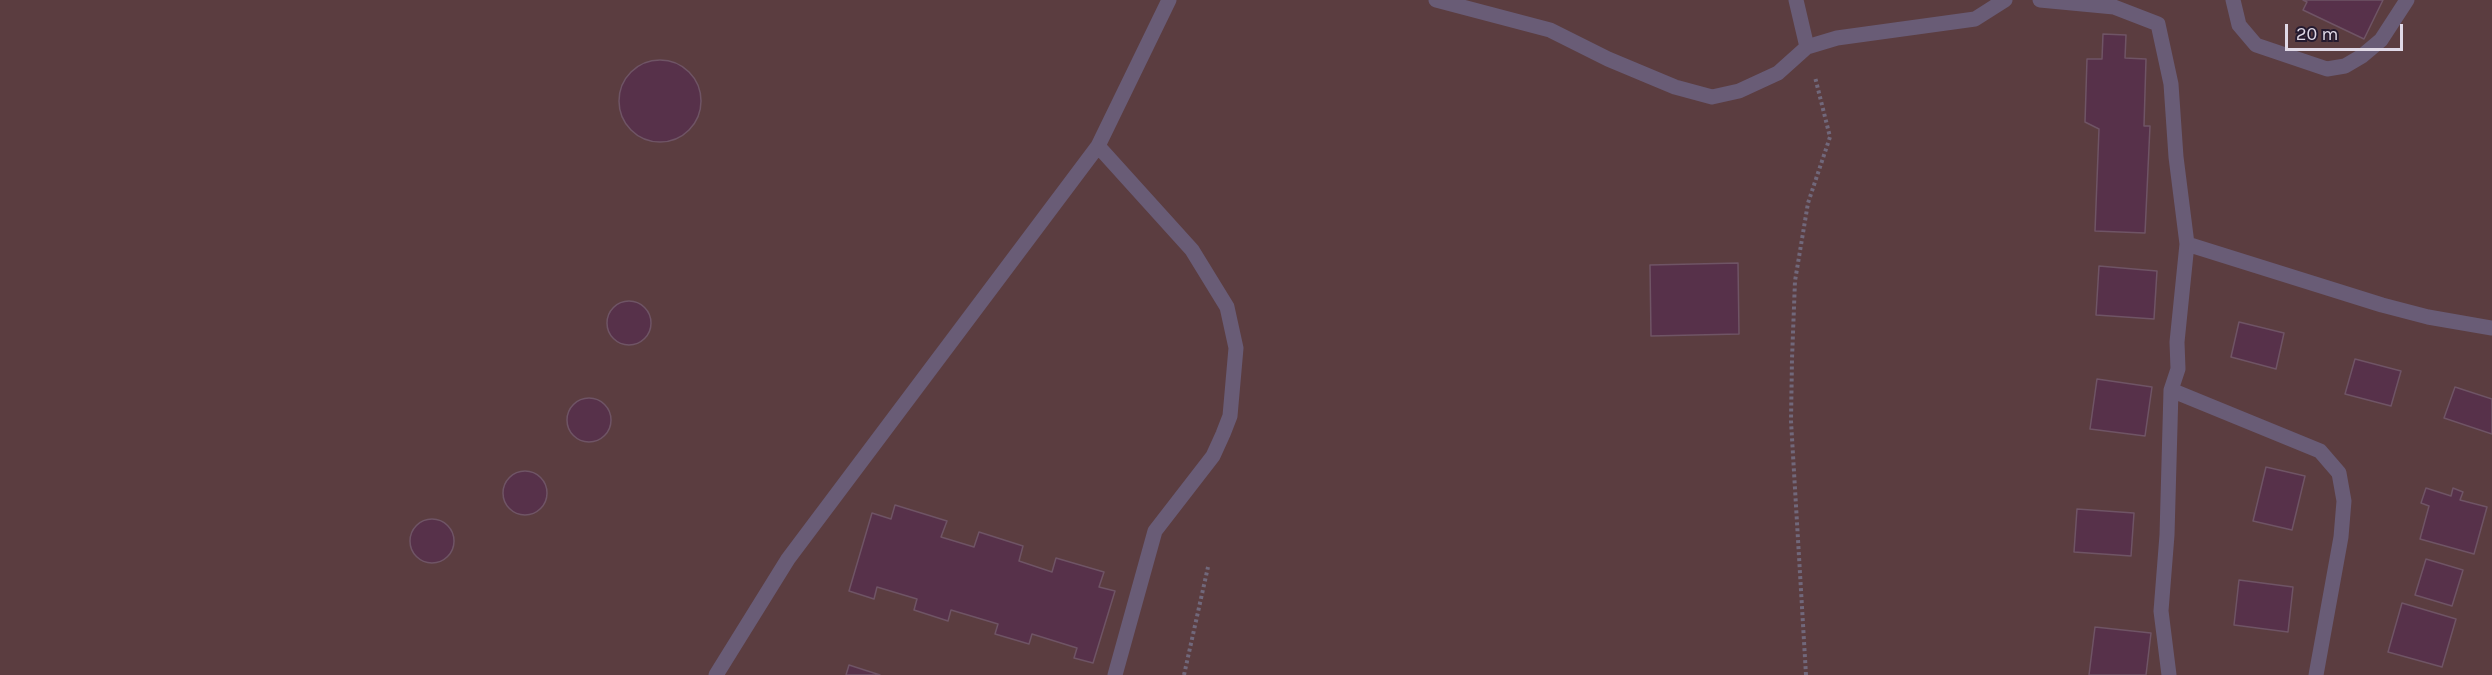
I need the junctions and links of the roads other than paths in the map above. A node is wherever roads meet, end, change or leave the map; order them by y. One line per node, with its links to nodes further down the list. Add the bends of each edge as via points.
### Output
1 (1169, 0): 9 (street)
2 (1436, 0): 8 (street, via 1550,30 1675,87 1712,97 1739,91 1778,73)
3 (1796, 0): 8 (street)
4 (2005, 0): 8 (street, via 1975,18 1837,38)
5 (2040, 0): 10 (street, via 2114,7 2158,24 2172,84)
6 (2234, 0): 7 (street, via 2239,25 2256,45 2327,69 2345,66 2381,40)
7 (2407, 0)
8 (1807, 47)
9 (1098, 146): 13 (street, via 788,559); 14 (street, via 1192,250 1227,307 1236,348 1230,416 1213,456 1155,531)
10 (2187, 244): 11 (street, via 2405,311); 12 (street, via 2178,369)
11 (2492, 328)
12 (2171, 390): 15 (street, via 2161,611); 16 (street, via 2319,451 2339,473 2344,501 2341,537)
13 (716, 675)
14 (1115, 675)
15 (2169, 675)
16 (2316, 675)

